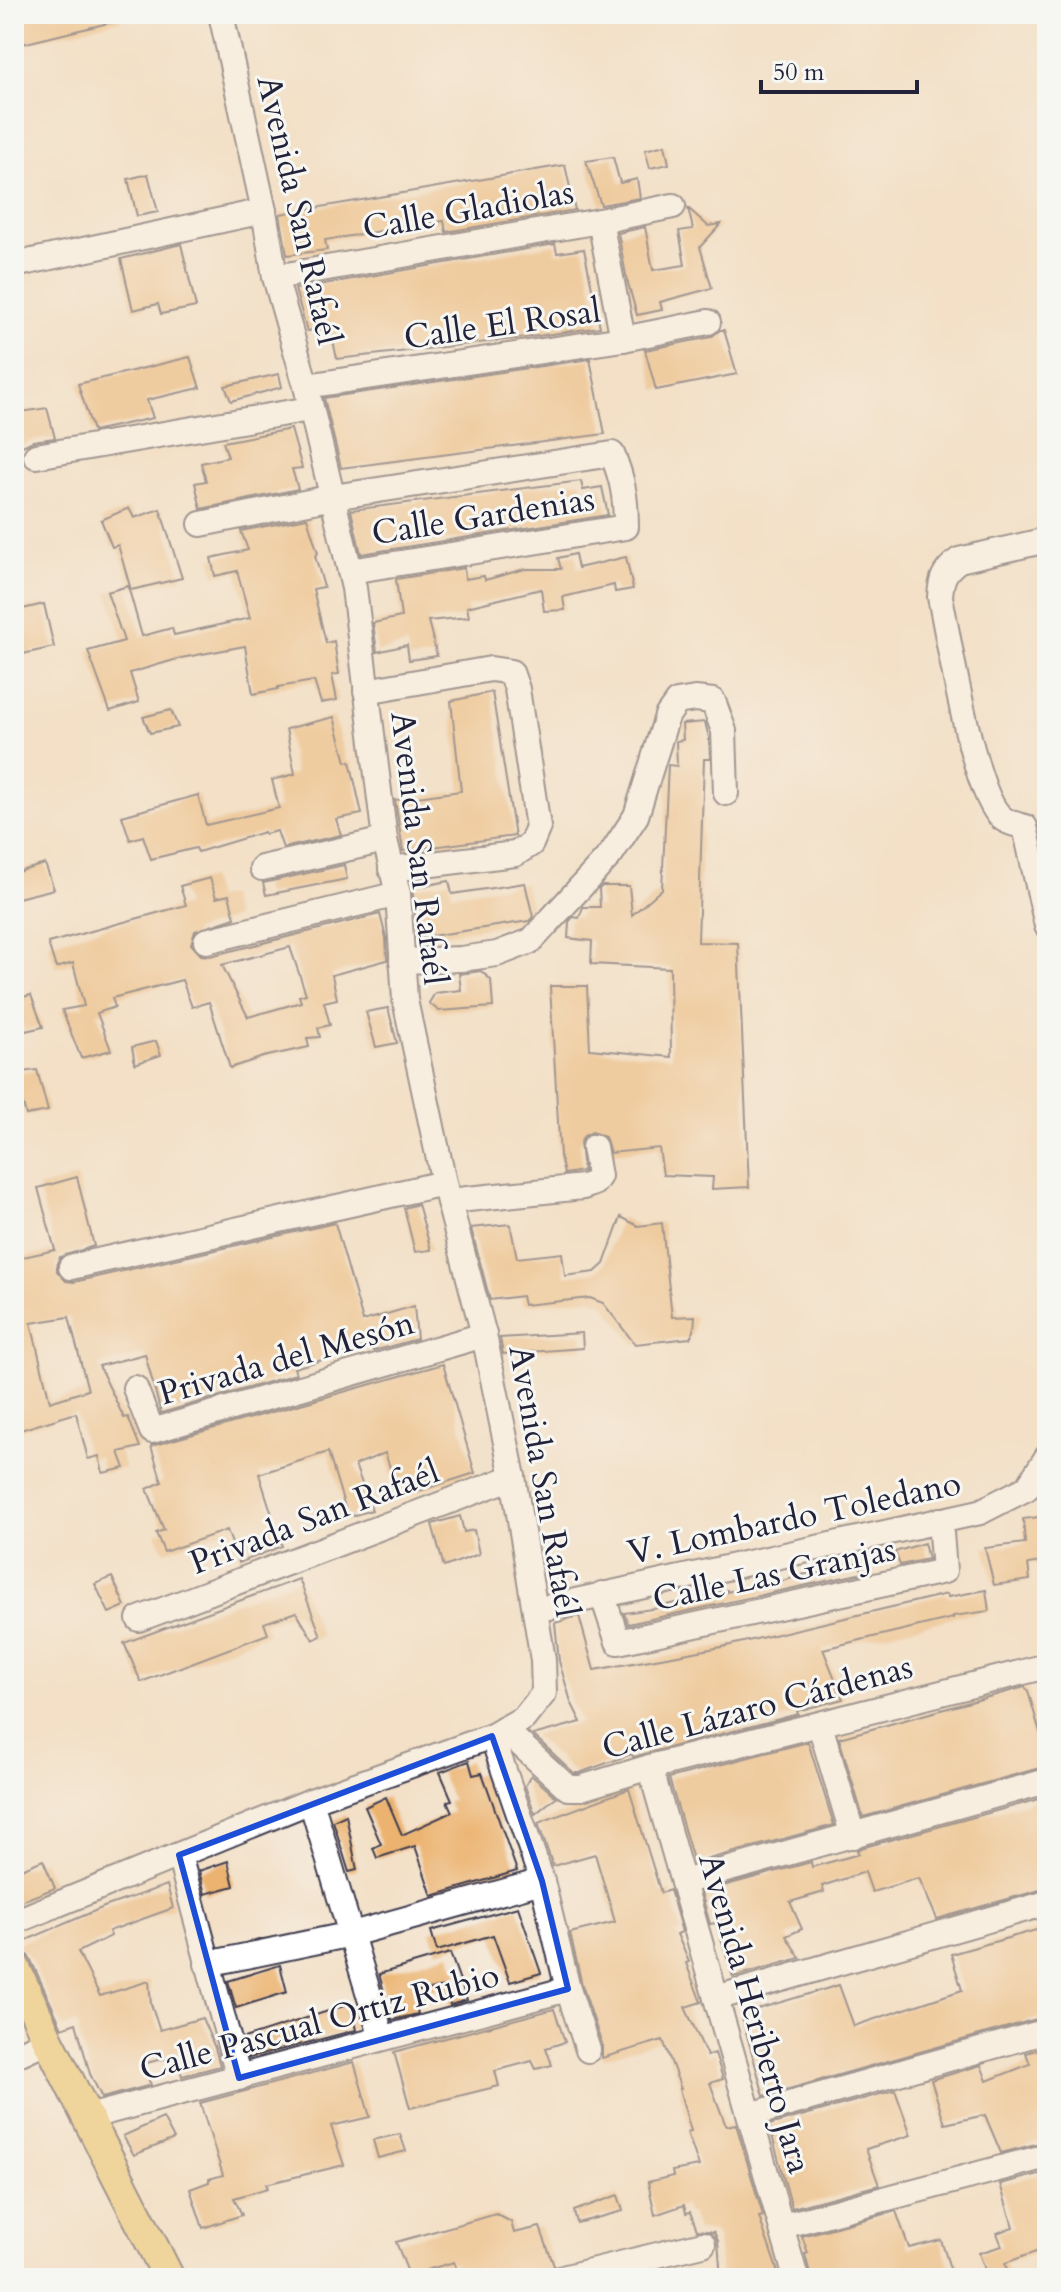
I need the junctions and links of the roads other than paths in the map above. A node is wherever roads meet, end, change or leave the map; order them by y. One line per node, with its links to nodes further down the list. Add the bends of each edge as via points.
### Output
1 (221, 14): 3 (street, Avenida San Rafaél)
2 (673, 206): 4 (street, Calle Gladiolas)
3 (264, 211): 5 (street); 6 (street, Avenida San Rafaél)
4 (600, 221): 6 (street, Calle Gladiolas); 8 (street)
5 (14, 265)
6 (275, 277): 9 (street, Avenida San Rafaél)
7 (708, 322): 8 (street, Calle El Rosal)
8 (623, 339): 9 (street, Calle El Rosal)
9 (308, 398): 10 (street, Calle El Rosal); 11 (street, Avenida San Rafaél)
10 (36, 456)
11 (333, 497): 12 (street); 14 (street, Avenida San Rafaél); 14 (street, Calle Gardenias, via 612,454 625,495 626,527)
12 (201, 524)
13 (1047, 540): 21 (street, via 972,556 948,568 940,597 979,779 1003,819 1025,827)
14 (350, 571): 15 (street, Avenida San Rafaél)
15 (366, 691): 17 (street, Avenida San Rafaél); 19 (street, via 491,669 511,672 538,827 531,844 515,854)
16 (726, 793): 23 (street, via 724,731 713,701 677,702 667,716 636,816 611,854 531,941 473,958)
17 (385, 840): 18 (street); 19 (street, Avenida San Rafaél)
18 (262, 868)
19 (391, 869): 20 (street, Avenida San Rafaél)
20 (398, 894): 22 (street); 23 (street, Avenida San Rafaél)
21 (1047, 926)
22 (206, 941)
23 (402, 961): 25 (street, Avenida San Rafaél, via 405,1000)
24 (594, 1147): 25 (street, via 599,1176 583,1187)
25 (446, 1192): 26 (street); 27 (street, Avenida San Rafaél)
26 (71, 1267)
27 (484, 1335): 28 (street, Privada del Mesón, via 152,1431); 30 (street, Avenida San Rafaél)
28 (135, 1388)
29 (1047, 1457): 31 (street, V. Lombardo Toledano, via 1027,1488 980,1512)
30 (513, 1477): 33 (street, Avenida San Rafaél); 34 (street, Privada San Rafaél)
31 (940, 1520): 32 (street, V. Lombardo Toledano); 32 (street, Calle Las Granjas, via 944,1571 618,1642)
32 (602, 1594): 33 (street, V. Lombardo Toledano)
33 (535, 1610): 37 (street, Avenida San Rafaél, via 544,1693 524,1718)
34 (139, 1619)
35 (1047, 1667): 36 (street, Calle Lázaro Cárdenas)
36 (820, 1725): 38 (street, Calle Lázaro Cárdenas); 41 (street)
37 (498, 1733): 38 (street, Calle Lázaro Cárdenas, via 568,1788); 40 (street); 43 (street)
38 (650, 1767): 44 (street, Avenida Heriberto Jara)
39 (1047, 1781): 41 (street)
40 (311, 1801): 42 (street); 47 (street)
41 (853, 1836): 44 (street)
42 (179, 1855): 46 (street); 48 (street)
43 (542, 1881): 47 (street); 50 (street)
44 (683, 1882): 51 (street, Avenida Heriberto Jara)
45 (1047, 1903): 51 (street)
46 (14, 1922)
47 (352, 1934): 48 (street); 53 (street)
48 (207, 1964): 57 (street)
49 (14, 1966): 54 (main road)
50 (568, 1989): 53 (street, Calle Pascual Ortiz Rubio); 55 (street)
51 (716, 1998): 58 (street, Avenida Heriberto Jara)
52 (1047, 2031): 58 (street)
53 (382, 2038): 57 (street, Calle Pascual Ortiz Rubio)
54 (48, 2040): 56 (street); 59 (main road)
55 (588, 2050)
56 (14, 2056)
57 (239, 2078): 59 (street, Calle Pascual Ortiz Rubio)
58 (750, 2115): 61 (street, Avenida Heriberto Jara)
59 (88, 2117): 63 (main road)
60 (1047, 2156): 61 (street)
61 (782, 2226): 65 (street, Avenida Heriberto Jara)
62 (703, 2244): 64 (street)
63 (169, 2278)
64 (562, 2278)
65 (796, 2278)

